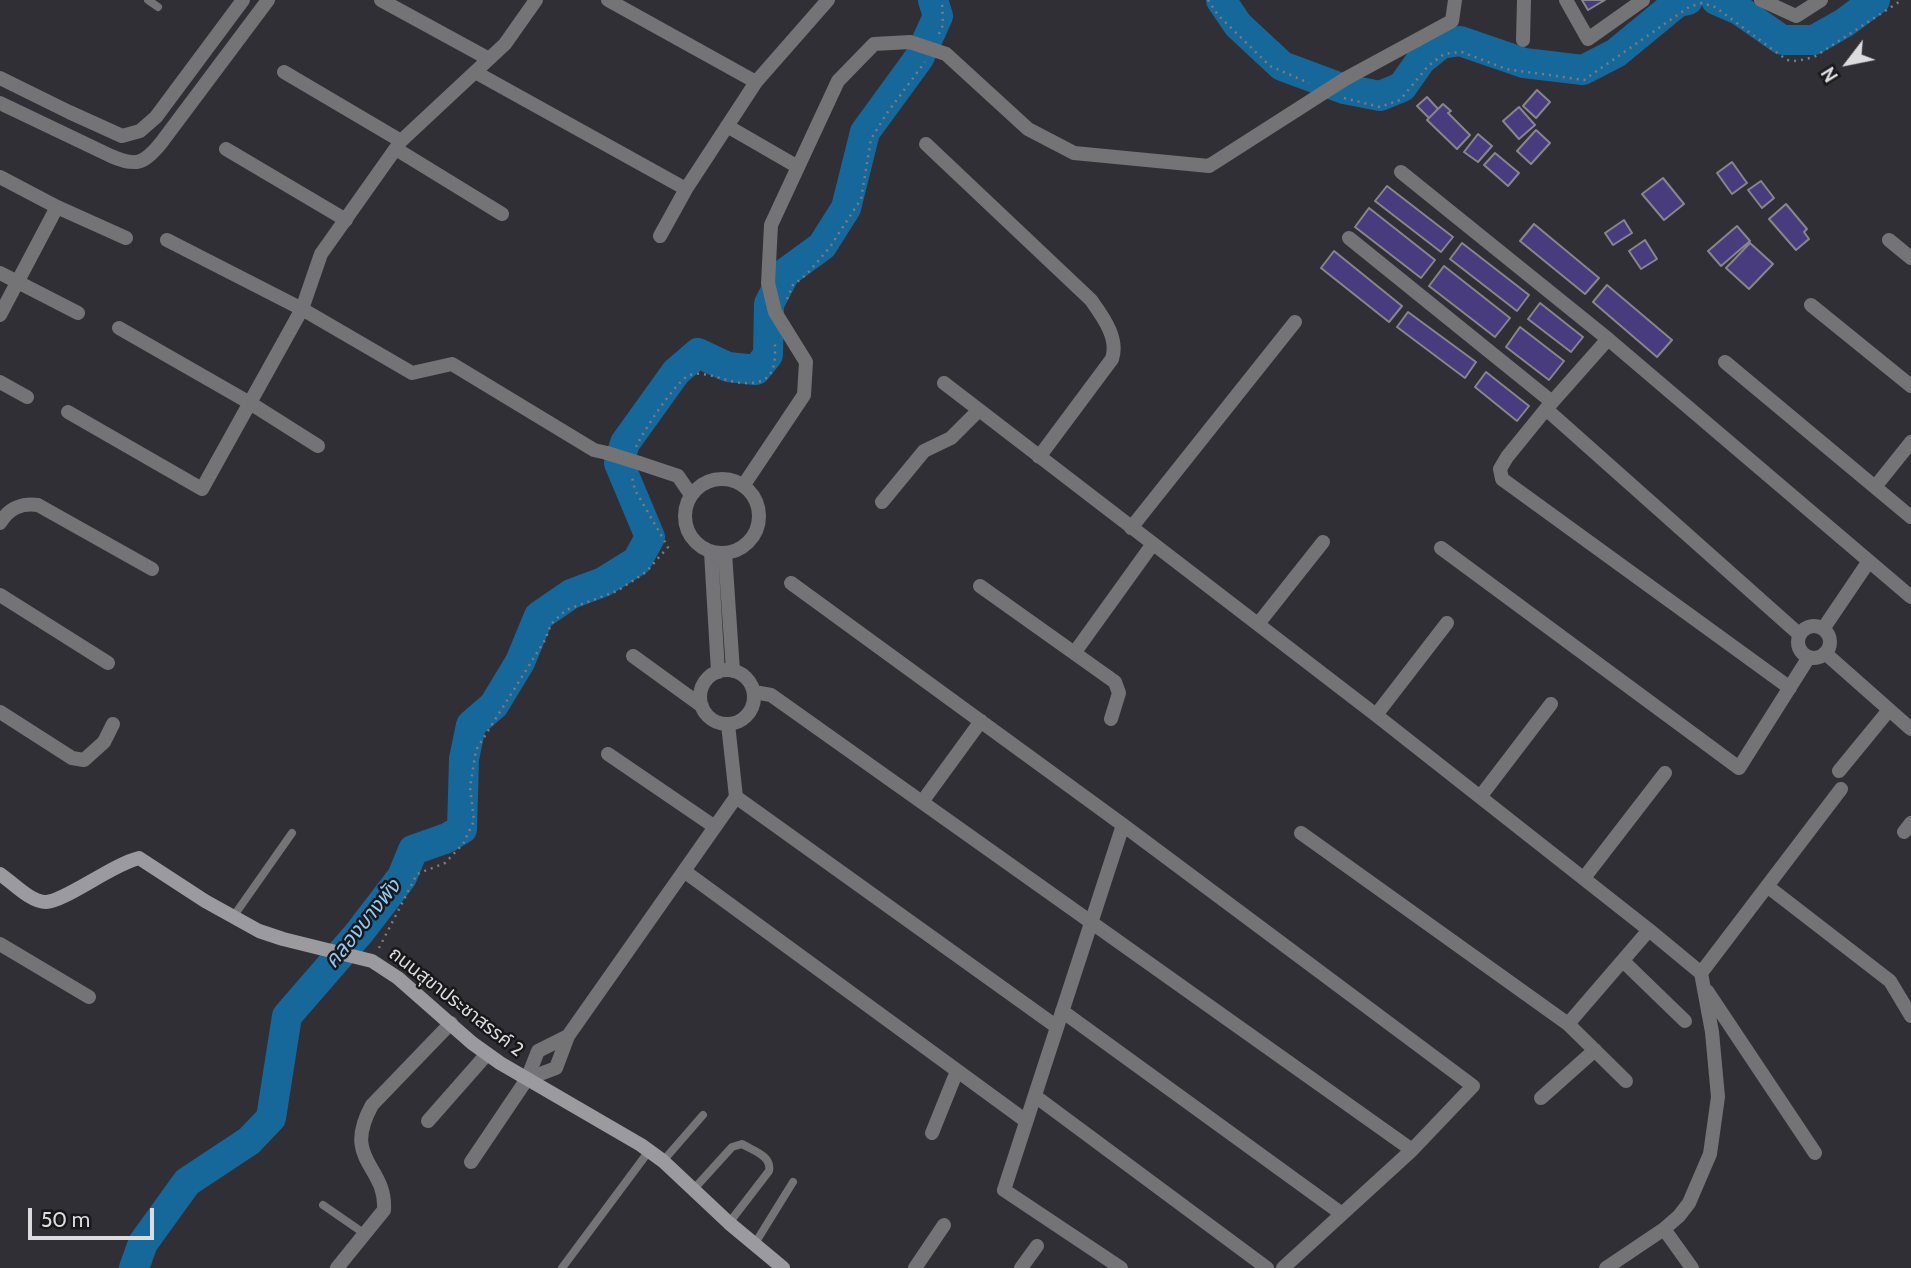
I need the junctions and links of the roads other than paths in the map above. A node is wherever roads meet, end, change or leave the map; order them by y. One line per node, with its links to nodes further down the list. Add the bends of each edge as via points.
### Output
1 (148, 0): 14 (lane)
2 (243, 0): 19 (street, via 156,117 140,131 122,136)
3 (268, 0): 21 (street, via 162,143 139,162 127,163)
4 (381, 0): 16 (street)
5 (536, 0): 16 (street)
6 (608, 0): 20 (street)
7 (828, 0): 20 (street)
8 (1455, 0): 26 (street, via 1452,22 1327,89 1209,166 1074,153 1028,130 946,54 910,41 874,44 838,81)
9 (1524, 0): 15 (street)
10 (1566, 0): 11 (street, via 1588,39)
11 (1643, 0)
12 (1761, 0): 13 (street, via 1796,16)
13 (1821, 0)
14 (158, 7)
15 (1523, 40)
16 (489, 59): 18 (street)
17 (284, 72): 23 (street)
18 (475, 72): 23 (street); 29 (street)
19 (0, 78)
20 (756, 82): 22 (street)
21 (0, 103)
22 (727, 126): 26 (street); 29 (street)
23 (399, 145): 31 (street); 32 (street)
24 (926, 145): 59 (street, via 1091,300 1114,341 1112,359)
25 (226, 149): 32 (street)
26 (798, 167): 60 (street, via 771,225 768,283 775,312 806,362 804,396)
27 (1401, 172): 47 (street)
28 (0, 177): 30 (street)
29 (686, 189): 33 (street)
30 (57, 207): 34 (street); 40 (street)
31 (502, 214)
32 (346, 220): 42 (street, via 321,254)
33 (660, 236)
34 (126, 237)
35 (1349, 238): 54 (street)
36 (167, 240): 42 (street)
37 (1889, 240): 38 (street)
38 (1911, 258)
39 (0, 273): 40 (street)
40 (18, 281): 43 (street); 44 (street)
41 (1811, 305): 51 (street)
42 (302, 309): 53 (street); 62 (street, bridge, via 412,373 452,364 594,450 678,477)
43 (78, 313)
44 (0, 315)
45 (1295, 322): 66 (street)
46 (120, 328): 53 (street)
47 (1608, 339): 54 (street); 71 (street)
48 (1725, 362): 61 (street)
49 (0, 382): 52 (street)
50 (944, 383): 55 (street)
51 (1911, 386)
52 (27, 397)
53 (250, 403): 56 (street, via 202,489); 58 (street)
54 (1549, 405): 80 (street); 88 (street, via 1504,464 1500,474 1504,482)
55 (979, 410): 59 (street); 63 (street, via 951,438 923,451)
56 (68, 412)
57 (1911, 442): 61 (street)
58 (318, 446)
59 (1039, 457): 66 (street)
60 (743, 486): 62 (street, via 711,481); 70 (street, via 755,501 758,521 744,546)
61 (1875, 486): 64 (street)
62 (691, 495): 70 (street, via 686,506 687,528 701,547)
63 (882, 502)
64 (1911, 517)
65 (0, 523): 72 (street, via 10,510 27,503 38,505)
66 (1131, 528): 68 (street)
67 (1323, 542): 78 (street)
68 (1153, 545): 78 (street); 81 (street)
69 (1441, 548): 88 (street, via 1739,768)
70 (718, 552): 86 (street); 87 (street)
71 (1870, 561): 76 (street); 79 (street)
72 (152, 569)
73 (791, 583): 96 (street)
74 (980, 586): 81 (street)
75 (0, 595): 85 (street)
76 (1911, 597)
77 (1447, 623): 94 (street)
78 (1258, 624): 94 (street)
79 (1823, 629): 80 (street, via 1805,628); 82 (street, via 1830,645)
80 (1800, 635): 84 (street, via 1801,652)
81 (1075, 652): 95 (street, via 1118,687)
82 (1825, 653): 84 (street); 92 (street)
83 (633, 656): 91 (street)
84 (1809, 657): 88 (street)
85 (108, 663)
86 (733, 671): 87 (street); 89 (street, via 747,679)
87 (718, 672): 91 (street, via 705,682)
88 (1790, 688)
89 (754, 692): 98 (street, via 745,718); 106 (street, via 771,695)
90 (1551, 704): 105 (street)
91 (702, 706): 98 (street, via 712,720)
92 (1889, 710): 99 (street); 101 (street)
93 (0, 712): 97 (street, via 72,758 84,760 104,741)
94 (1376, 715): 105 (street)
95 (1111, 719)
96 (981, 721): 106 (street); 107 (street)
97 (113, 724)
98 (728, 724): 104 (street)
99 (1911, 729)
100 (608, 754): 108 (street)
101 (1839, 771)
102 (1665, 773): 113 (street)
103 (1840, 789): 114 (street)
104 (736, 797): 108 (street); 127 (street)
105 (1480, 797): 113 (street)
106 (922, 802): 116 (street)
107 (1123, 825): 116 (street); 140 (street, via 1472,1086)
108 (715, 827): 111 (street)
109 (292, 833): 115 (lane)
110 (1301, 833): 126 (street)
111 (684, 872): 128 (street); 131 (street)
112 (0, 874): 115 (street, ถนนสุขาประชาสรรค์ 2, via 46,902 139,858)
113 (1584, 878): 117 (street)
114 (1767, 886): 120 (street); 123 (street, via 1890,981)
115 (233, 917): 125 (street, ถนนสุขาประชาสรรค์ 2, via 282,939 372,961)
116 (1091, 923): 122 (street); 140 (street)
117 (1649, 930): 119 (street); 120 (street)
118 (0, 944): 121 (street)
119 (1623, 961): 124 (street); 126 (street)
120 (1702, 980): 142 (street); 151 (street, via 1718,1097 1710,1154 1689,1203)
121 (89, 997)
122 (1062, 1011): 127 (street); 148 (street)
123 (1911, 1016)
124 (1685, 1021)
125 (451, 1023): 130 (street, ถนนสุขาประชาสรรค์ 2); 152 (street, via 372,1105 365,1118 361,1147 384,1203 384,1210)
126 (1568, 1024): 129 (street)
127 (1057, 1027): 134 (street)
128 (568, 1036): 132 (street, via 538,1051); 132 (street, via 556,1068)
129 (1595, 1050): 133 (street); 135 (street)
130 (487, 1054): 132 (street, ถนนสุขาประชาสรรค์ 2); 137 (street)
131 (957, 1071): 138 (street); 139 (street)
132 (527, 1079): 141 (street, ถนนสุขาประชาสรรค์ 2); 144 (street)
133 (1626, 1081)
134 (1035, 1096): 138 (street); 162 (street)
135 (1541, 1098)
136 (703, 1115): 143 (lane)
137 (428, 1121)
138 (1026, 1121): 161 (street, via 1004,1190)
139 (932, 1133)
140 (1412, 1150): 148 (street)
141 (649, 1151): 143 (street, ถนนสุขาประชาสรรค์ 2); 157 (lane)
142 (1815, 1153)
143 (663, 1161): 146 (street, ถนนสุขาประชาสรรค์ 2)
144 (471, 1163)
145 (793, 1182): 153 (lane)
146 (693, 1190): 149 (street, ถนนสุขาประชาสรรค์ 2); 149 (lane, via 737,1144 768,1159 769,1171)
147 (323, 1205): 152 (lane)
148 (1342, 1214): 155 (street)
149 (729, 1223): 153 (street, ถนนสุขาประชาสรรค์ 2)
150 (944, 1225): 159 (street)
151 (1664, 1229): 163 (street); 164 (street)
152 (365, 1234): 156 (street)
153 (754, 1245): 158 (street, ถนนสุขาประชาสรรค์ 2)
154 (1037, 1246): 160 (street)
155 (1285, 1267)
156 (337, 1268)
157 (562, 1268)
158 (783, 1268)
159 (915, 1268)
160 (1021, 1268)
161 (1121, 1268)
162 (1267, 1268)
163 (1606, 1268)
164 (1692, 1268)

